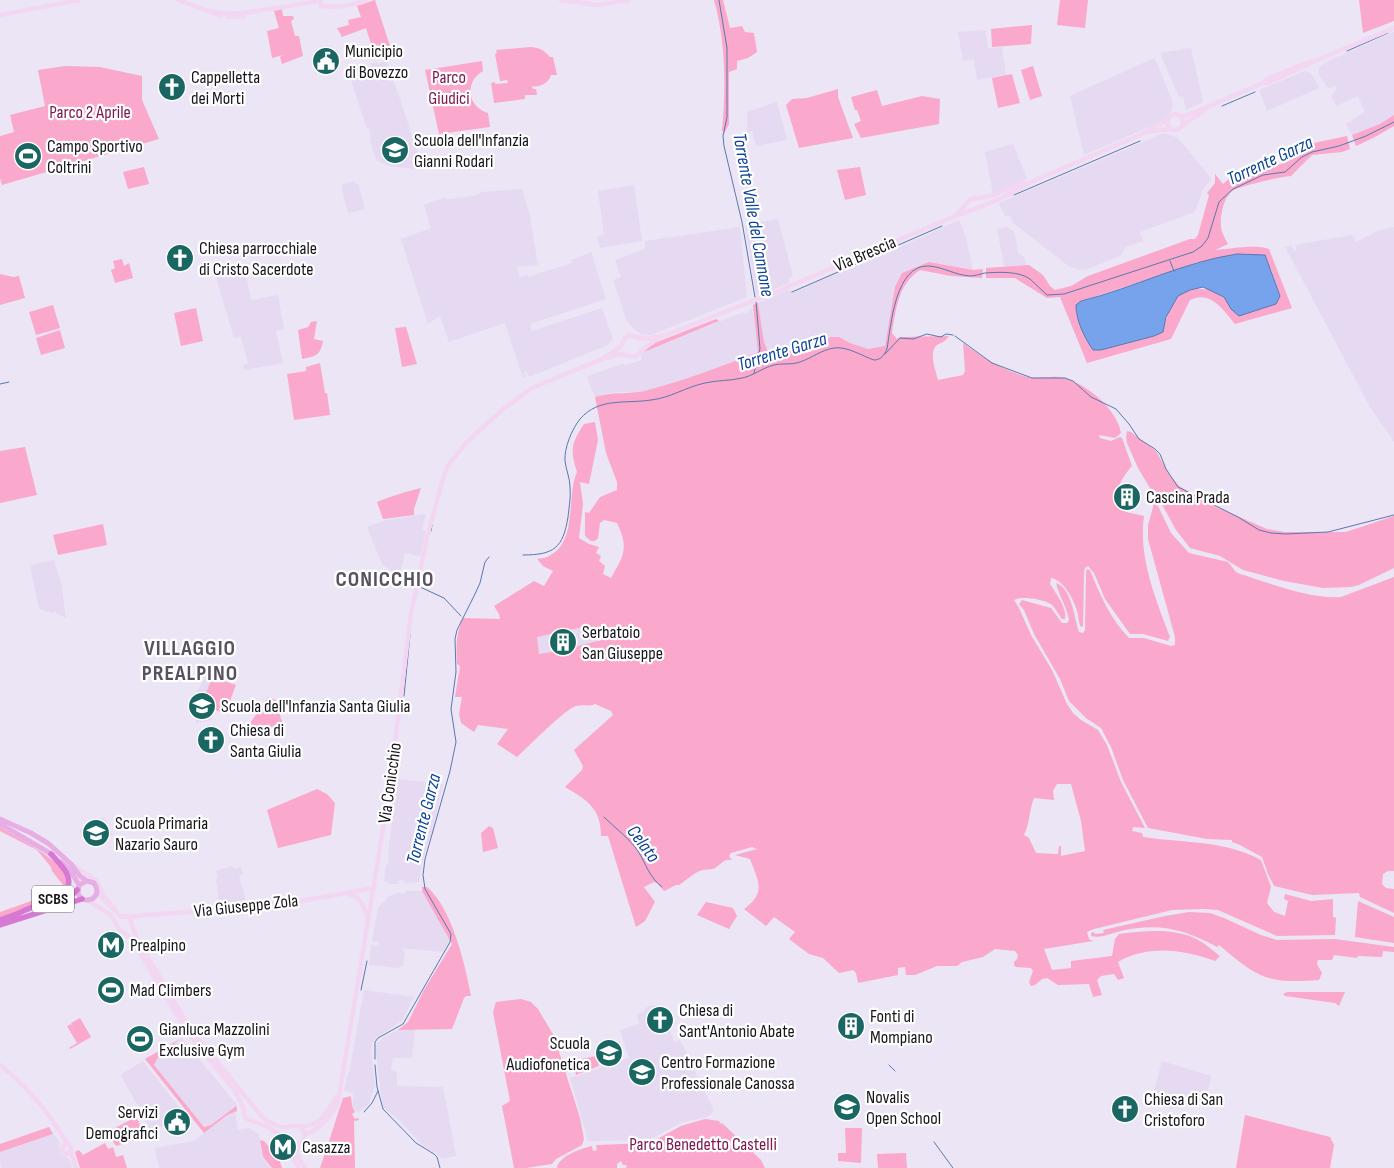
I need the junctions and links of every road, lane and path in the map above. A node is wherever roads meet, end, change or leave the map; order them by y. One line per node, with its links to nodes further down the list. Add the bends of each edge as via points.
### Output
1 (79, 0): 7 (main road)
2 (178, 0): 6 (main road, via 224,15)
3 (366, 0): 6 (main road, via 337,8)
4 (561, 0): 5 (main road, via 598,5)
5 (628, 0)
6 (320, 3)
7 (0, 15)
8 (1394, 28): 9 (main road, Via Brescia)
9 (1213, 104): 10 (main road, Via Brescia); 12 (main road, Via Brescia)
10 (1181, 116): 11 (main road, Via Brescia, via 1174,114); 12 (main road)
11 (1168, 119): 13 (main road, via 1167,125); 14 (main road, Via Brescia)
12 (1182, 126): 13 (main road, Via Brescia)
13 (1171, 130): 14 (main road, Via Brescia)
14 (1140, 135): 15 (main road, Via Brescia)
15 (1029, 182): 16 (main road, Via Brescia); 18 (main road, Via Brescia)
16 (977, 199): 17 (main road, Via Brescia, via 972,198); 18 (main road)
17 (968, 202): 19 (main road); 20 (main road, Via Brescia)
18 (979, 207): 19 (main road, Via Brescia)
19 (972, 210): 20 (main road, Via Brescia)
20 (955, 216): 21 (main road, Via Brescia)
21 (663, 336): 22 (main road); 24 (main road)
22 (639, 338): 23 (main road, via 629,335); 24 (main road)
23 (621, 346): 25 (main road); 26 (main road)
24 (643, 349): 25 (main road, via 635,356)
25 (626, 355): 26 (main road)
26 (602, 359): 33 (main road, Via Conicchio, via 532,388 518,398 465,445 444,476 411,614)
27 (0, 818): 30 (main road, via 40,838)
28 (0, 824): 29 (main road)
29 (51, 854): 32 (main road, via 70,870); 38 (highway, SCBS, via 67,873 66,890 57,898)
30 (71, 864): 31 (main road); 40 (main road, via 97,881 102,894)
31 (87, 881): 32 (main road); 34 (main road, via 94,883)
32 (78, 888): 36 (main road); 38 (highway, SCBS, via 70,897)
33 (374, 888): 35 (main road, Via Giuseppe Zola); 43 (main road, Via Conicchio)
34 (97, 893): 37 (main road); 40 (main road)
35 (345, 893): 39 (main road, Via Giuseppe Zola, via 290,902); 43 (main road, via 360,900)
36 (82, 900): 37 (main road); 46 (highway, SCBS)
37 (89, 901): 44 (main road, via 109,912)
38 (18, 914): 42 (highway, SCBS)
39 (148, 915): 41 (main road, Via Giuseppe Zola); 45 (main road, Via Giuseppe Zola)
40 (119, 916): 41 (main road); 44 (main road)
41 (128, 918): 45 (main road)
42 (0, 920)
43 (368, 920): 49 (main road, Via Conicchio)
44 (116, 922): 47 (main road, via 117,927)
45 (131, 924): 47 (main road); 50 (main road, via 191,1030)
46 (0, 925)
47 (123, 930): 51 (main road, via 186,1030 235,1091)
48 (0, 1065): 58 (main road, via 30,1090 48,1113)
49 (339, 1092): 55 (main road, Via Conicchio, via 320,1120); 56 (main road, Via Conicchio, via 329,1116)
50 (252, 1106): 51 (main road); 52 (main road)
51 (244, 1110): 53 (main road, via 244,1116)
52 (256, 1111): 53 (main road); 54 (main road, via 276,1125)
53 (250, 1120): 57 (main road, via 268,1127)
54 (292, 1126): 55 (main road); 57 (main road, via 286,1131)
55 (301, 1128): 56 (main road)
56 (305, 1135): 59 (main road)
57 (286, 1140): 59 (main road); 62 (main road)
58 (65, 1145): 60 (main road, via 63,1152); 60 (main road, via 72,1147)
59 (298, 1146): 63 (main road, via 297,1156)
60 (69, 1153): 61 (main road)
61 (75, 1166)
62 (299, 1168)
63 (305, 1168)

